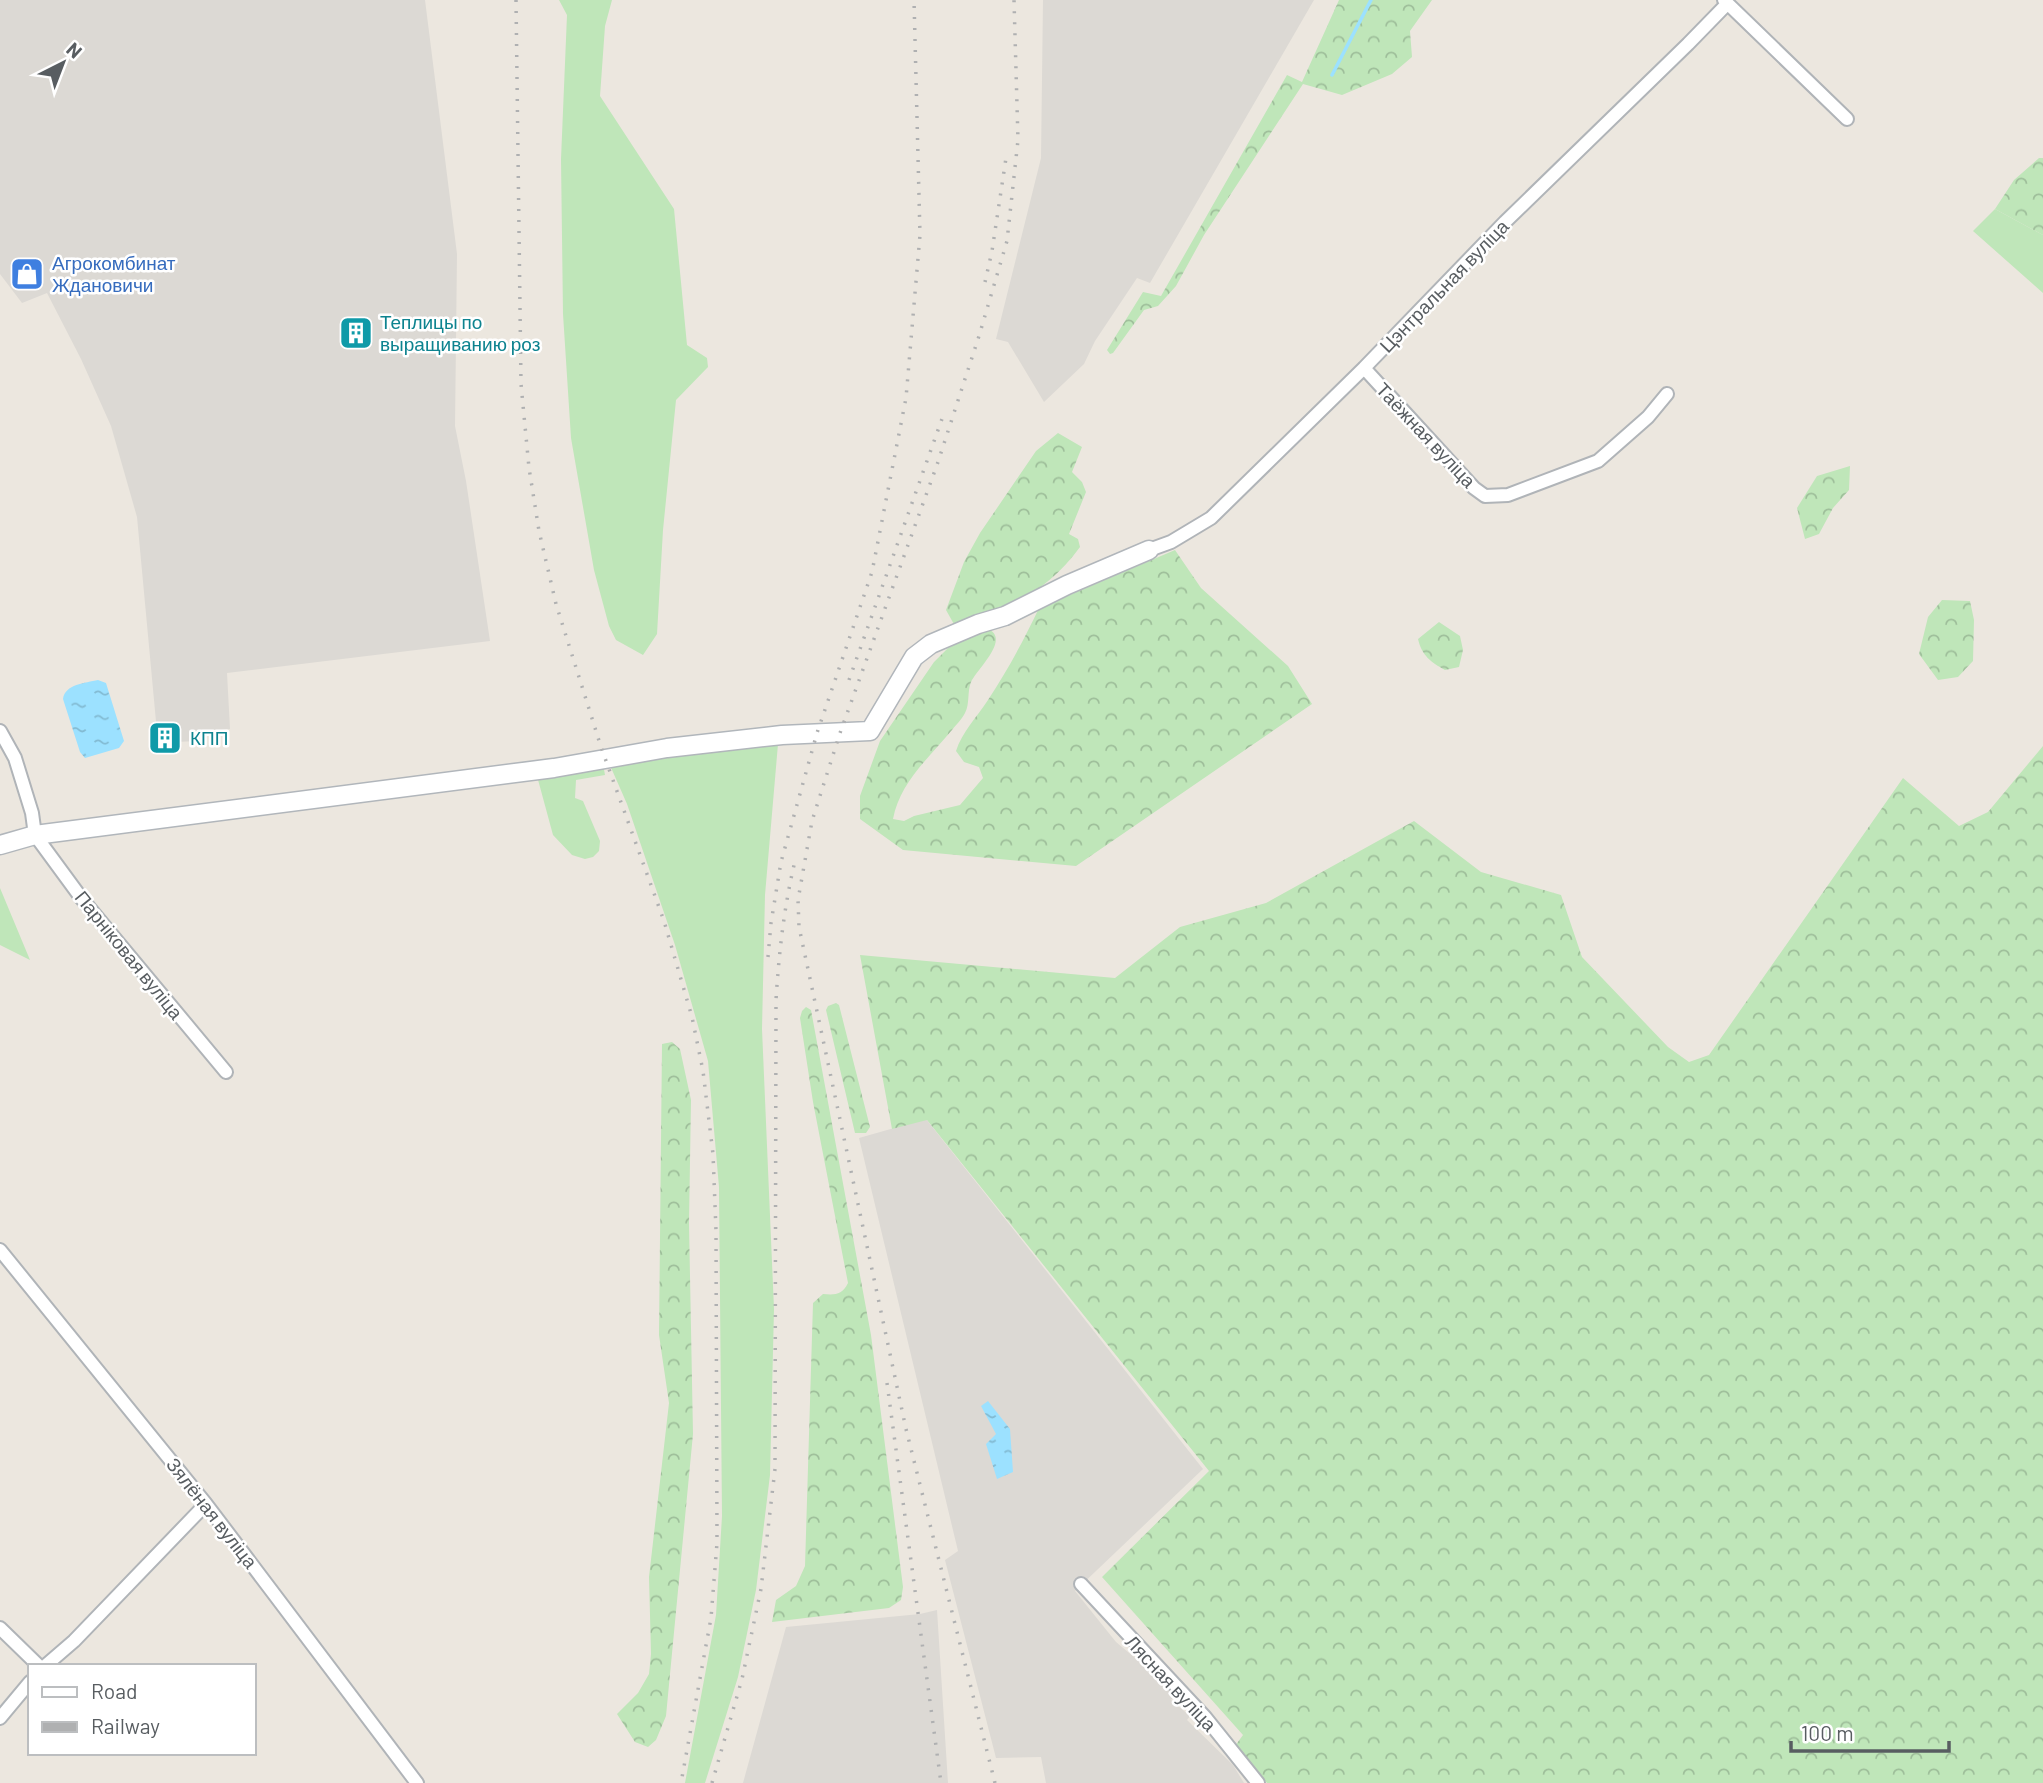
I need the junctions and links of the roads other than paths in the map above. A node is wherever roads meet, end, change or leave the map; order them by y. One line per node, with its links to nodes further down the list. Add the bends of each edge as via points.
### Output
1 (1725, 2): 2 (street); 3 (street, Цэнтральная вуліца)
2 (1847, 119)
3 (1364, 368): 4 (street, Таёжная вуліца, via 1485,496 1508,495 1598,461); 5 (street, Цэнтральная вуліца, via 1211,518)
4 (1667, 394)
5 (1149, 550): 7 (street, via 923,649 870,731 667,748 554,768)
6 (0, 731): 7 (street, via 15,758 32,813)
7 (27, 837): 8 (street); 9 (street, Парніковая вуліца)
8 (0, 845)
9 (226, 1072)
10 (0, 1250): 11 (street, Зялёная вуліца)
11 (206, 1504): 15 (street); 18 (street, Зялёная вуліца)
12 (1081, 1584): 19 (street, Лясная вуліца, via 1197,1708)
13 (0, 1628): 14 (street)
14 (36, 1664)
15 (47, 1664)
16 (28, 1684): 17 (street)
17 (0, 1718)
18 (417, 1783)
19 (1258, 1783)

